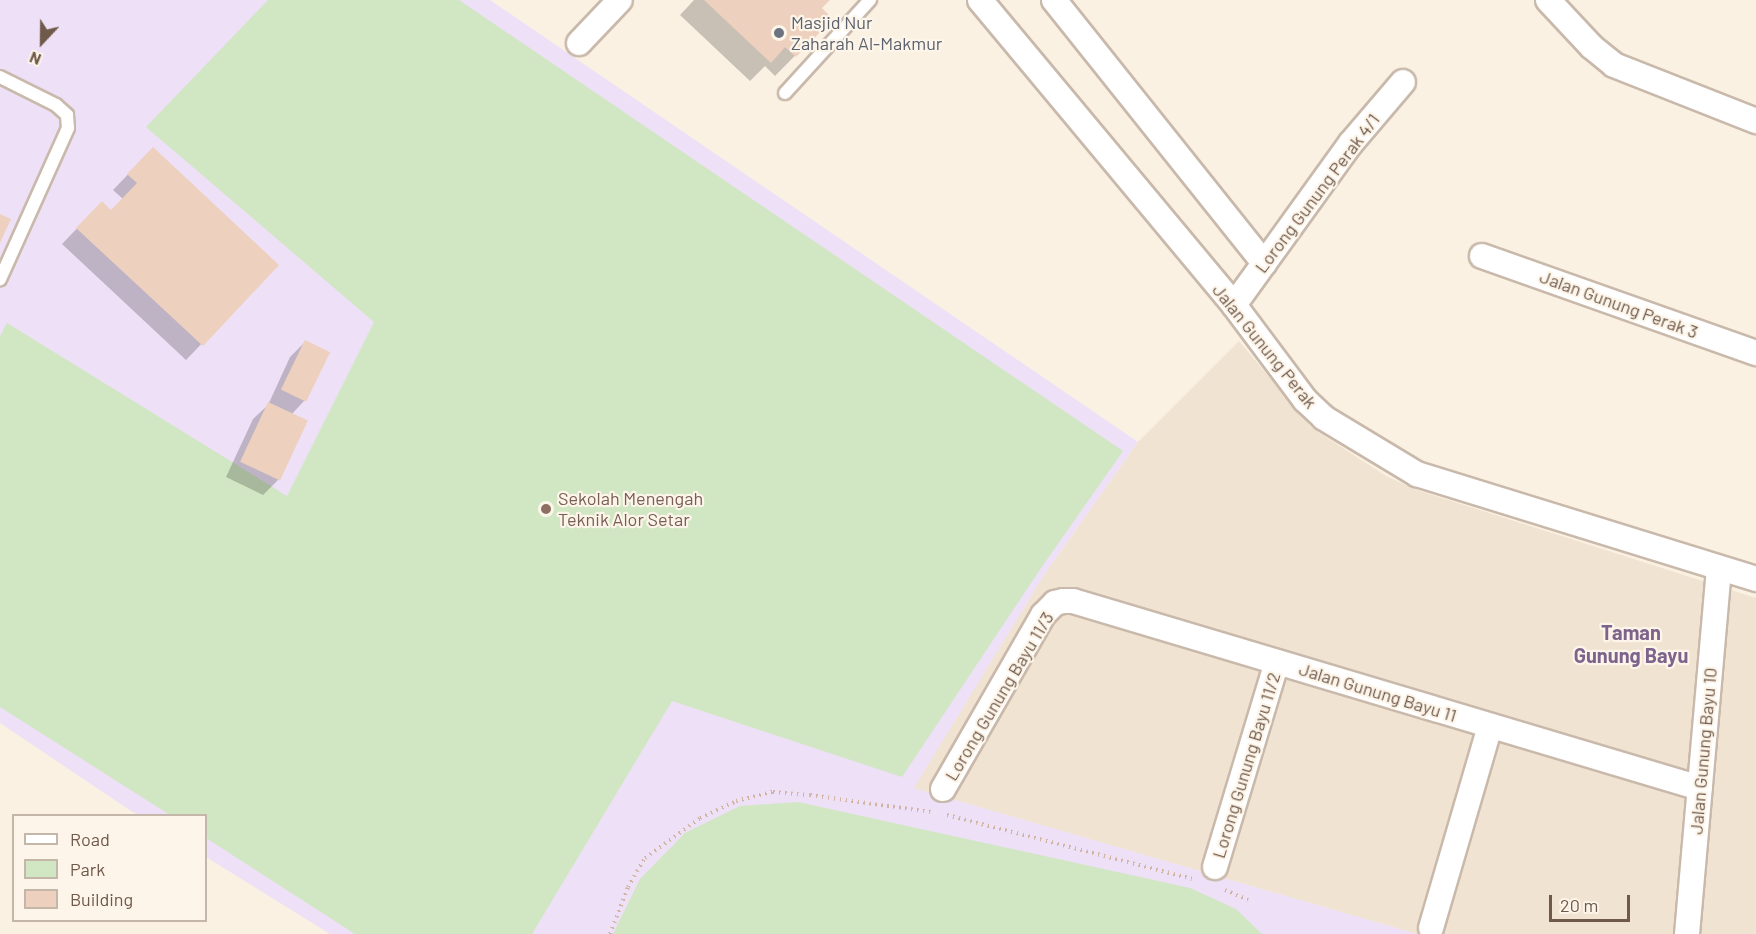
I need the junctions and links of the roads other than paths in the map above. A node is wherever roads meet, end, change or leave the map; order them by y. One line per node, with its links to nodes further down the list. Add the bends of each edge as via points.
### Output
1 (620, 0): 6 (street)
2 (870, 0): 9 (lane)
3 (980, 0): 14 (street, Jalan Gunung Perak)
4 (1054, 0): 12 (street)
5 (1548, 0): 10 (street, via 1614,65)
6 (579, 43)
7 (0, 77): 13 (lane, via 56,105 67,115 68,128)
8 (1403, 82): 12 (street, Lorong Gunung Perak 4/1, via 1351,143)
9 (785, 93)
10 (1756, 121)
11 (1482, 256): 15 (street, Jalan Gunung Perak 3)
12 (1264, 263): 14 (street, Lorong Gunung Perak 4/1)
13 (0, 279)
14 (1234, 305): 16 (street, Jalan Gunung Perak, via 1305,400 1324,418 1403,467)
15 (1756, 353)
16 (1719, 568): 17 (street, Jalan Gunung Perak); 21 (street, Jalan Gunung Bayu 10)
17 (1756, 579)
18 (1055, 603): 19 (street, Jalan Gunung Bayu 11, via 1073,601); 22 (street, Lorong Gunung Bayu 11/3, via 1043,615)
19 (1277, 662): 20 (street, Jalan Gunung Bayu 11); 23 (street, Lorong Gunung Bayu 11/2)
20 (1490, 726): 21 (street, Jalan Gunung Bayu 11); 24 (street)
21 (1700, 788): 25 (street, Jalan Gunung Bayu 10)
22 (944, 789)
23 (1210, 878)
24 (1431, 928)
25 (1687, 934)

